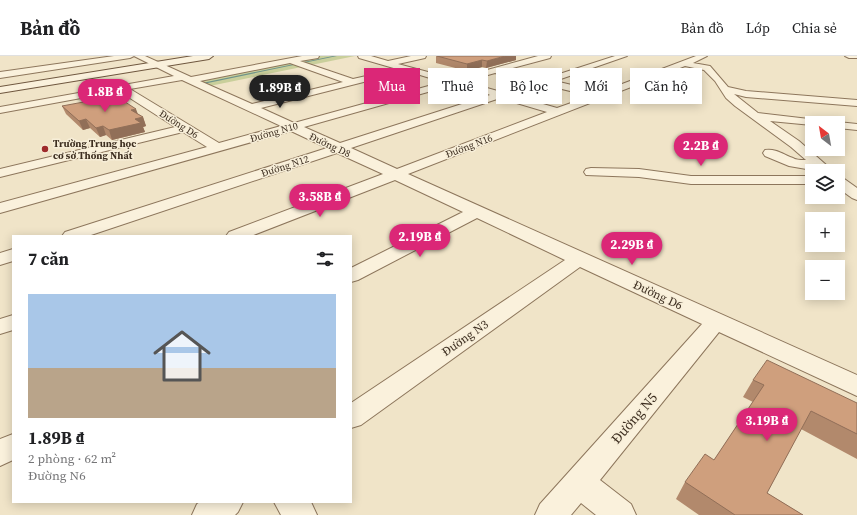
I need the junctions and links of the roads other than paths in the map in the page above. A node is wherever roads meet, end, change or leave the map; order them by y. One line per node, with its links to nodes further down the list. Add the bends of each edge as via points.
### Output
1 (130, 56): 22 (street)
2 (138, 56): 16 (street, Đường D8)
3 (210, 56): 16 (main road)
4 (315, 56): 17 (street)
5 (362, 56): 15 (street)
6 (422, 56): 15 (street)
7 (547, 56): 13 (street, Đường N10)
8 (623, 56): 23 (street)
9 (703, 56): 14 (street, Đường N16)
10 (849, 56): 11 (street)
11 (857, 56)
12 (515, 58): 13 (street)
13 (530, 61): 19 (street, Đường N10)
14 (684, 63): 26 (street, via 707,68); 29 (street, Đường N16)
15 (388, 64): 18 (street)
16 (156, 65): 24 (street, Đường D8); 33 (main road)
17 (296, 65): 24 (street); 28 (street, via 313,68)
18 (403, 68)
19 (504, 68)
20 (496, 70): 21 (street, Đường N10)
21 (488, 72)
22 (0, 75)
23 (562, 76)
24 (186, 79): 30 (street); 38 (street, Đường D8)
25 (364, 79): 28 (street)
26 (718, 79): 27 (street); 32 (street)
27 (733, 80)
28 (352, 82): 38 (street)
29 (622, 87)
30 (121, 88): 39 (street); 46 (street, Đường D6)
31 (428, 89): 44 (street, Đường N10)
32 (725, 89): 37 (street, via 746,94 813,98); 41 (street, via 739,104)
33 (0, 90)
34 (496, 96): 48 (street, Đường N12)
35 (531, 104): 40 (street)
36 (578, 104): 40 (street, Đường N16)
37 (857, 104)
38 (249, 108): 44 (street, Đường D8)
39 (0, 110)
40 (558, 112): 54 (street, Đường N16)
41 (756, 116): 42 (street); 50 (street)
42 (805, 121)
43 (845, 126): 45 (street)
44 (290, 127): 47 (street, Đường N10); 48 (street, Đường D8)
45 (857, 127)
46 (185, 128): 47 (street, Đường D6); 52 (street)
47 (216, 148): 58 (street, Đường N10)
48 (337, 148): 54 (street, Đường D8); 60 (street, Đường N12)
49 (770, 153): 51 (street, via 789,162)
50 (818, 164)
51 (805, 165)
52 (0, 172)
53 (591, 172): 55 (street, via 639,173 691,180)
54 (394, 175): 59 (street, Đường D6); 61 (street, Đường N16)
55 (805, 180)
56 (845, 187): 57 (street)
57 (857, 196)
58 (0, 208)
59 (476, 212): 64 (street, Đường D6); 65 (street)
60 (74, 235)
61 (238, 235)
62 (12, 255): 63 (street)
63 (0, 259)
64 (580, 259): 67 (street, Đường D6); 70 (street, Đường N3)
65 (352, 275)
66 (12, 322): 68 (street)
67 (716, 322): 69 (street, Đường D6); 73 (street, Đường N5)
68 (0, 327)
69 (857, 386)
70 (352, 416)
71 (12, 447): 72 (street)
72 (0, 453)
73 (579, 482): 78 (street, Đường N5); 79 (street)
74 (226, 503): 76 (street)
75 (291, 503): 77 (street)
76 (208, 515)
77 (301, 515)
78 (551, 515)
79 (620, 515)

